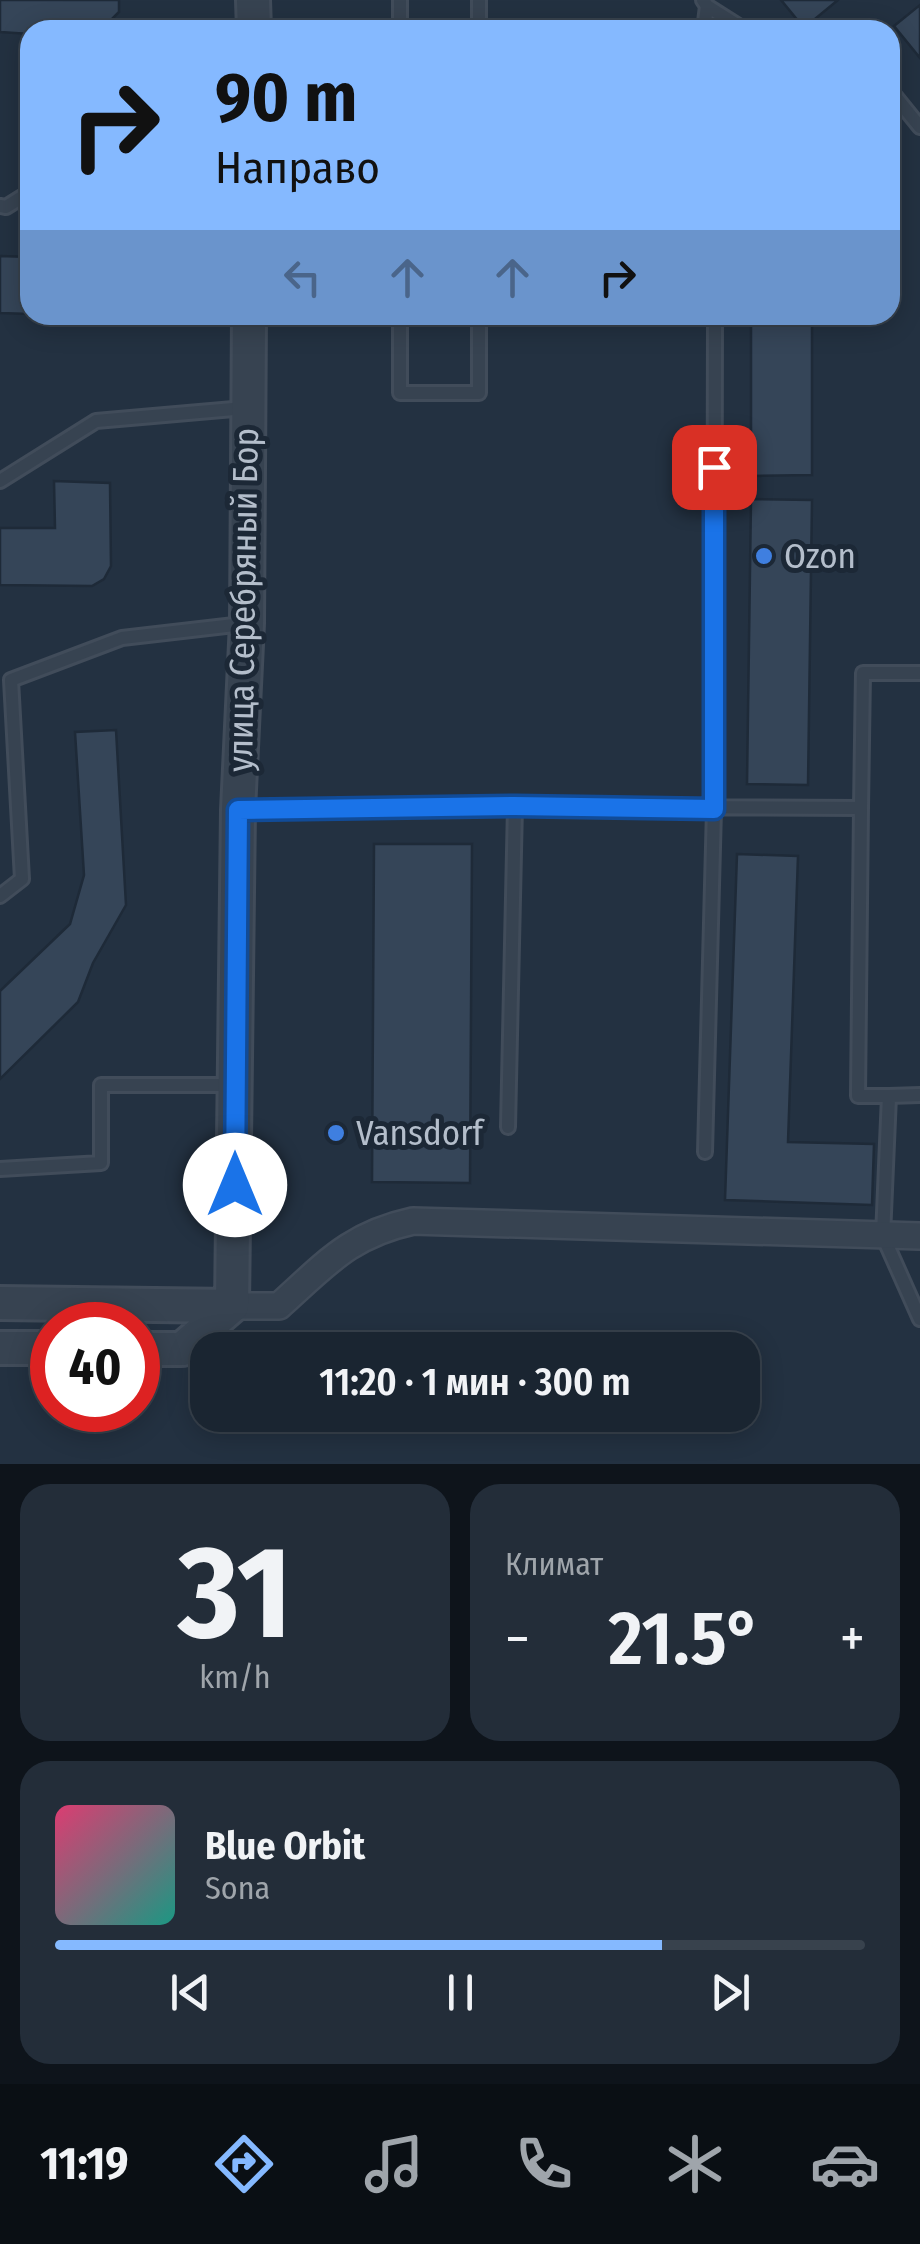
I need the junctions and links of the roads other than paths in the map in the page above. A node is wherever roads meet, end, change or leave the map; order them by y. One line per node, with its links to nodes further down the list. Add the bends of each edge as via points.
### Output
1 (705, 3): 2 (lane)
2 (730, 20)
3 (900, 102): 4 (lane)
4 (920, 127)
5 (249, 325): 9 (street, улица Серебряный Бор)
6 (400, 325): 7 (lane, via 400,393 479,393)
7 (479, 325)
8 (714, 325): 15 (lane)
9 (247, 407): 10 (lane, via 96,421); 11 (street, улица Серебряный Бор)
10 (0, 481)
11 (247, 623): 16 (street, улица Серебряный Бор); 17 (lane, via 122,638 11,680 22,879)
12 (920, 673): 14 (lane, via 863,673)
13 (515, 806): 15 (lane); 16 (lane); 21 (lane)
14 (861, 808): 15 (lane); 20 (lane, via 858,1096)
15 (714, 809): 22 (lane)
16 (238, 810): 18 (street, улица Серебряный Бор)
17 (0, 896)
18 (235, 1085): 23 (lane, via 100,1085 101,1163); 27 (street, улица Серебряный Бор)
19 (920, 1095): 20 (lane)
20 (889, 1096): 24 (lane)
21 (508, 1127)
22 (704, 1152)
23 (0, 1169)
24 (883, 1236): 25 (street); 27 (street, via 413,1221 378,1228 345,1246 279,1306); 28 (lane)
25 (920, 1236)
26 (0, 1304): 27 (street)
27 (232, 1306): 31 (street, via 182,1349)
28 (920, 1319)
29 (0, 1348): 30 (street)
30 (30, 1348)
31 (160, 1349)

